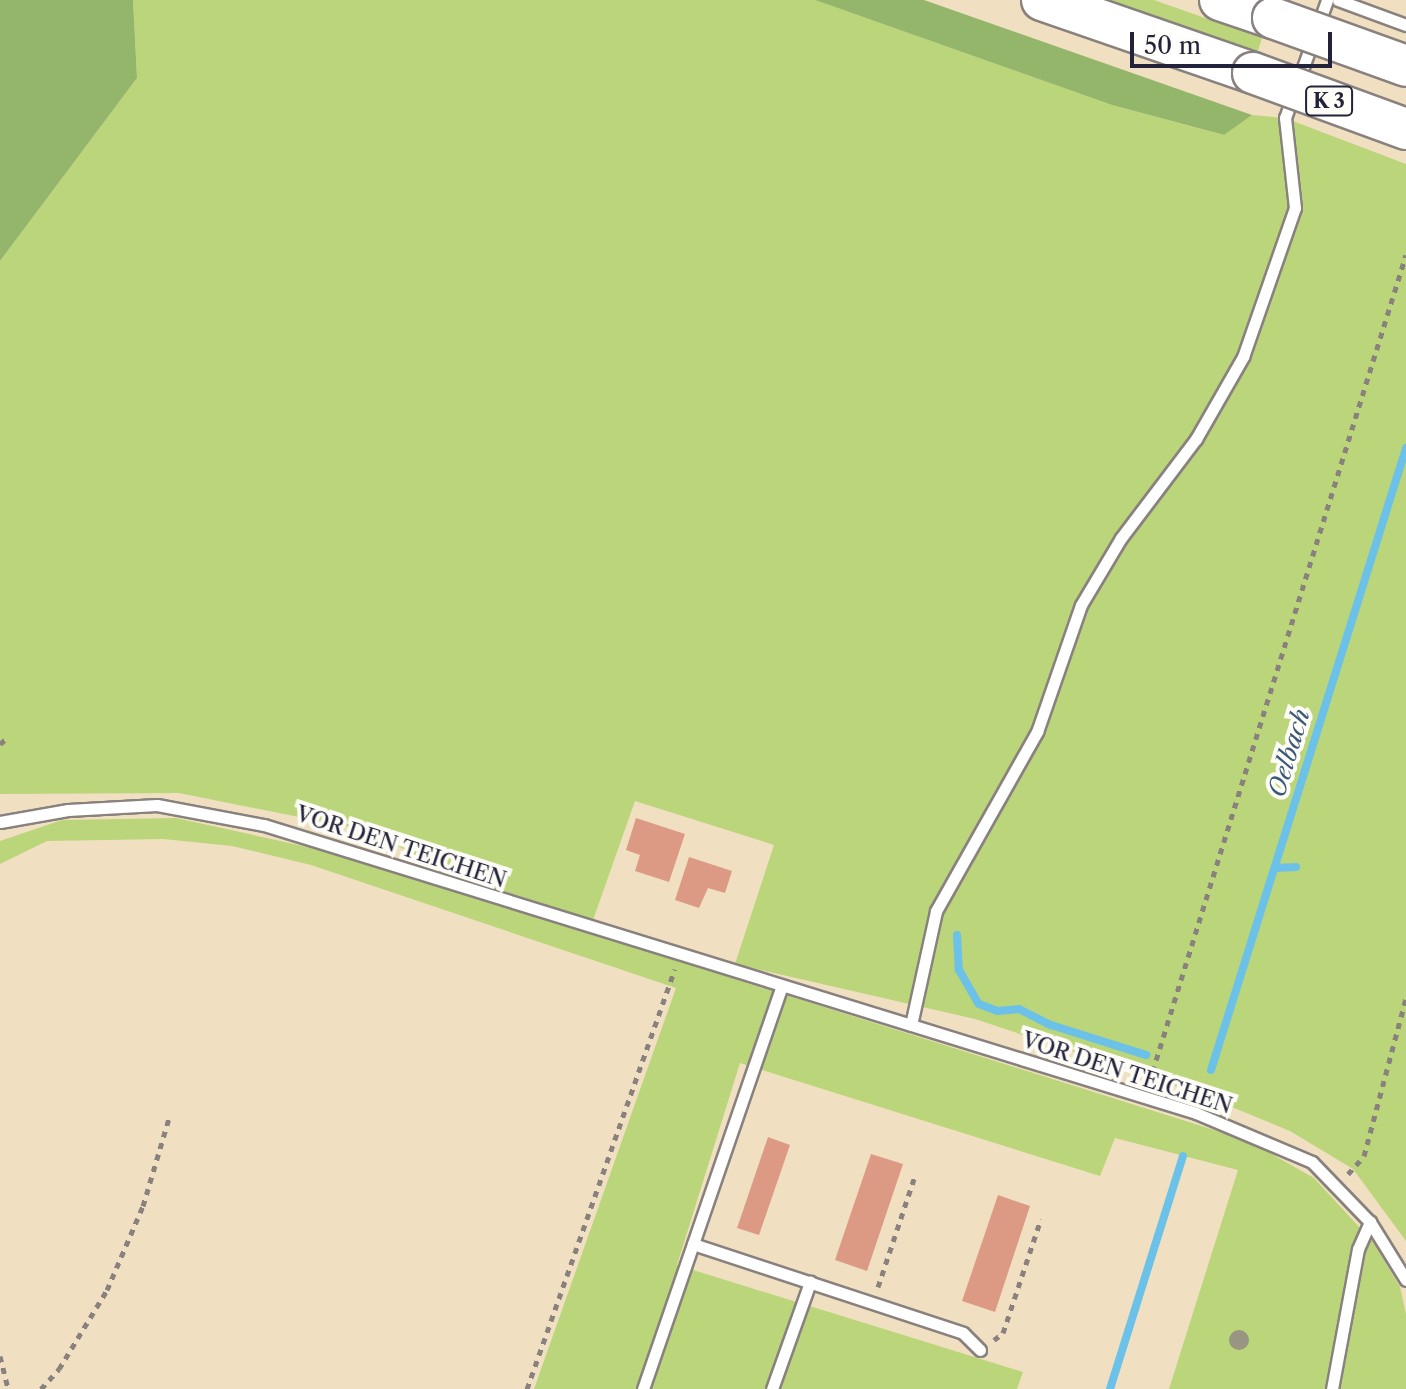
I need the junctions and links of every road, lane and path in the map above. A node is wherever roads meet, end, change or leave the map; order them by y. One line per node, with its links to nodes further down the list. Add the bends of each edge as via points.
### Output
1 (1042, 0): 7 (highway, K 3, bridge)
2 (1220, 0): 6 (highway, bridge)
3 (1327, 0): 15 (lane, via 1285,118 1295,208 1243,357 1196,439 1121,538 1081,605 1037,732 936,911)
4 (1338, 0): 5 (lane)
5 (1406, 25)
6 (1406, 66)
7 (1406, 129)
8 (1406, 255): 16 (path)
9 (7, 738): 10 (path)
10 (0, 744)
11 (0, 822): 13 (lane, VOR DEN TEICHEN, via 68,810 157,805 264,825)
12 (668, 986): 30 (path)
13 (781, 988): 15 (lane, VOR DEN TEICHEN); 22 (lane)
14 (1406, 998): 18 (path)
15 (911, 1025): 16 (lane, VOR DEN TEICHEN)
16 (1144, 1097): 21 (lane, VOR DEN TEICHEN, via 1312,1162)
17 (170, 1115): 29 (path, via 143,1206 107,1290)
18 (1364, 1156)
19 (915, 1176): 25 (path)
20 (1041, 1219): 26 (path, via 1003,1333)
21 (1370, 1222): 23 (lane, VOR DEN TEICHEN); 33 (lane, via 1358,1249)
22 (693, 1244): 24 (lane); 31 (lane)
23 (1406, 1280)
24 (810, 1282): 25 (lane); 32 (lane)
25 (872, 1303): 26 (lane, via 963,1333)
26 (980, 1350)
27 (0, 1356): 28 (path)
28 (8, 1389)
29 (41, 1389)
30 (527, 1389)
31 (643, 1389)
32 (772, 1389)
33 (1332, 1389)

